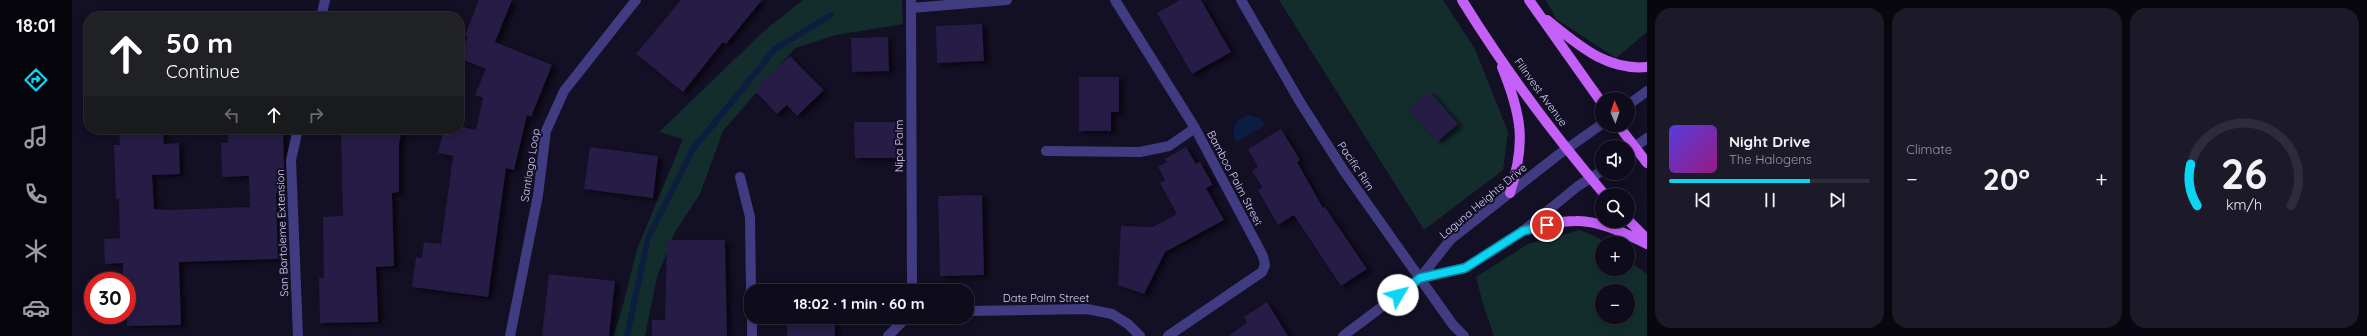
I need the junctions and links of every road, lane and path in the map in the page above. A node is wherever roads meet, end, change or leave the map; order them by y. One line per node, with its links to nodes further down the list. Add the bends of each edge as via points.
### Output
1 (325, 0): 9 (street)
2 (636, 0): 41 (street, Santiago Loop, via 564,91 546,131 538,195)
3 (1007, 0): 8 (street)
4 (1115, 0): 16 (street, Bamboo Palm Street)
5 (1241, 0): 34 (street, Pacific Rim, via 1300,102)
6 (1462, 0): 11 (main road, Filinvest Avenue)
7 (1529, 0): 10 (main road)
8 (911, 4): 36 (street, Nipa Palm)
9 (322, 12)
10 (1538, 13): 12 (main road, via 1582,48 1599,58 1620,66); 14 (main road)
11 (1496, 52): 21 (main road, Filinvest Avenue); 29 (main road, via 1514,95 1521,136 1519,162)
12 (1647, 68)
13 (1647, 91): 15 (street)
14 (1595, 93)
15 (1635, 100)
16 (1195, 128): 22 (street, via 1169,146 1140,152); 45 (street, Bamboo Palm Street, via 1263,256 1265,265 1262,272)
17 (1595, 129): 21 (street, Laguna Heights Drive)
18 (297, 134): 40 (street, San Bartoleme Extension, via 291,160)
19 (1647, 138): 20 (street)
20 (1635, 146)
21 (1567, 148): 27 (main road, Filinvest Avenue); 29 (street, Laguna Heights Drive)
22 (1046, 151)
23 (1635, 152): 24 (main road)
24 (1647, 163)
25 (1595, 176): 27 (street, Laguna Heights Drive)
26 (740, 177): 35 (street, via 750,217)
27 (1592, 178): 28 (main road, Filinvest Avenue); 31 (street, Laguna Heights Drive, via 1578,186)
28 (1600, 188)
29 (1510, 193): 34 (street, Laguna Heights Drive, via 1452,239)
30 (1635, 227): 32 (main road)
31 (1523, 231): 33 (main road, via 1559,222 1586,221); 34 (street, Laguna Heights Drive, via 1465,268)
32 (1647, 239)
33 (1647, 244)
34 (1420, 278): 46 (street, Laguna Heights Drive); 47 (street, Pacific Rim, via 1453,326)
35 (751, 284)
36 (912, 284)
37 (974, 311): 44 (street, Date Palm Street, via 1087,309 1112,314 1128,324)
38 (752, 324): 42 (street)
39 (900, 324): 43 (street)
40 (298, 336)
41 (510, 336)
42 (752, 336)
43 (888, 336)
44 (1140, 336)
45 (1168, 336)
46 (1343, 336)
47 (1464, 336)

